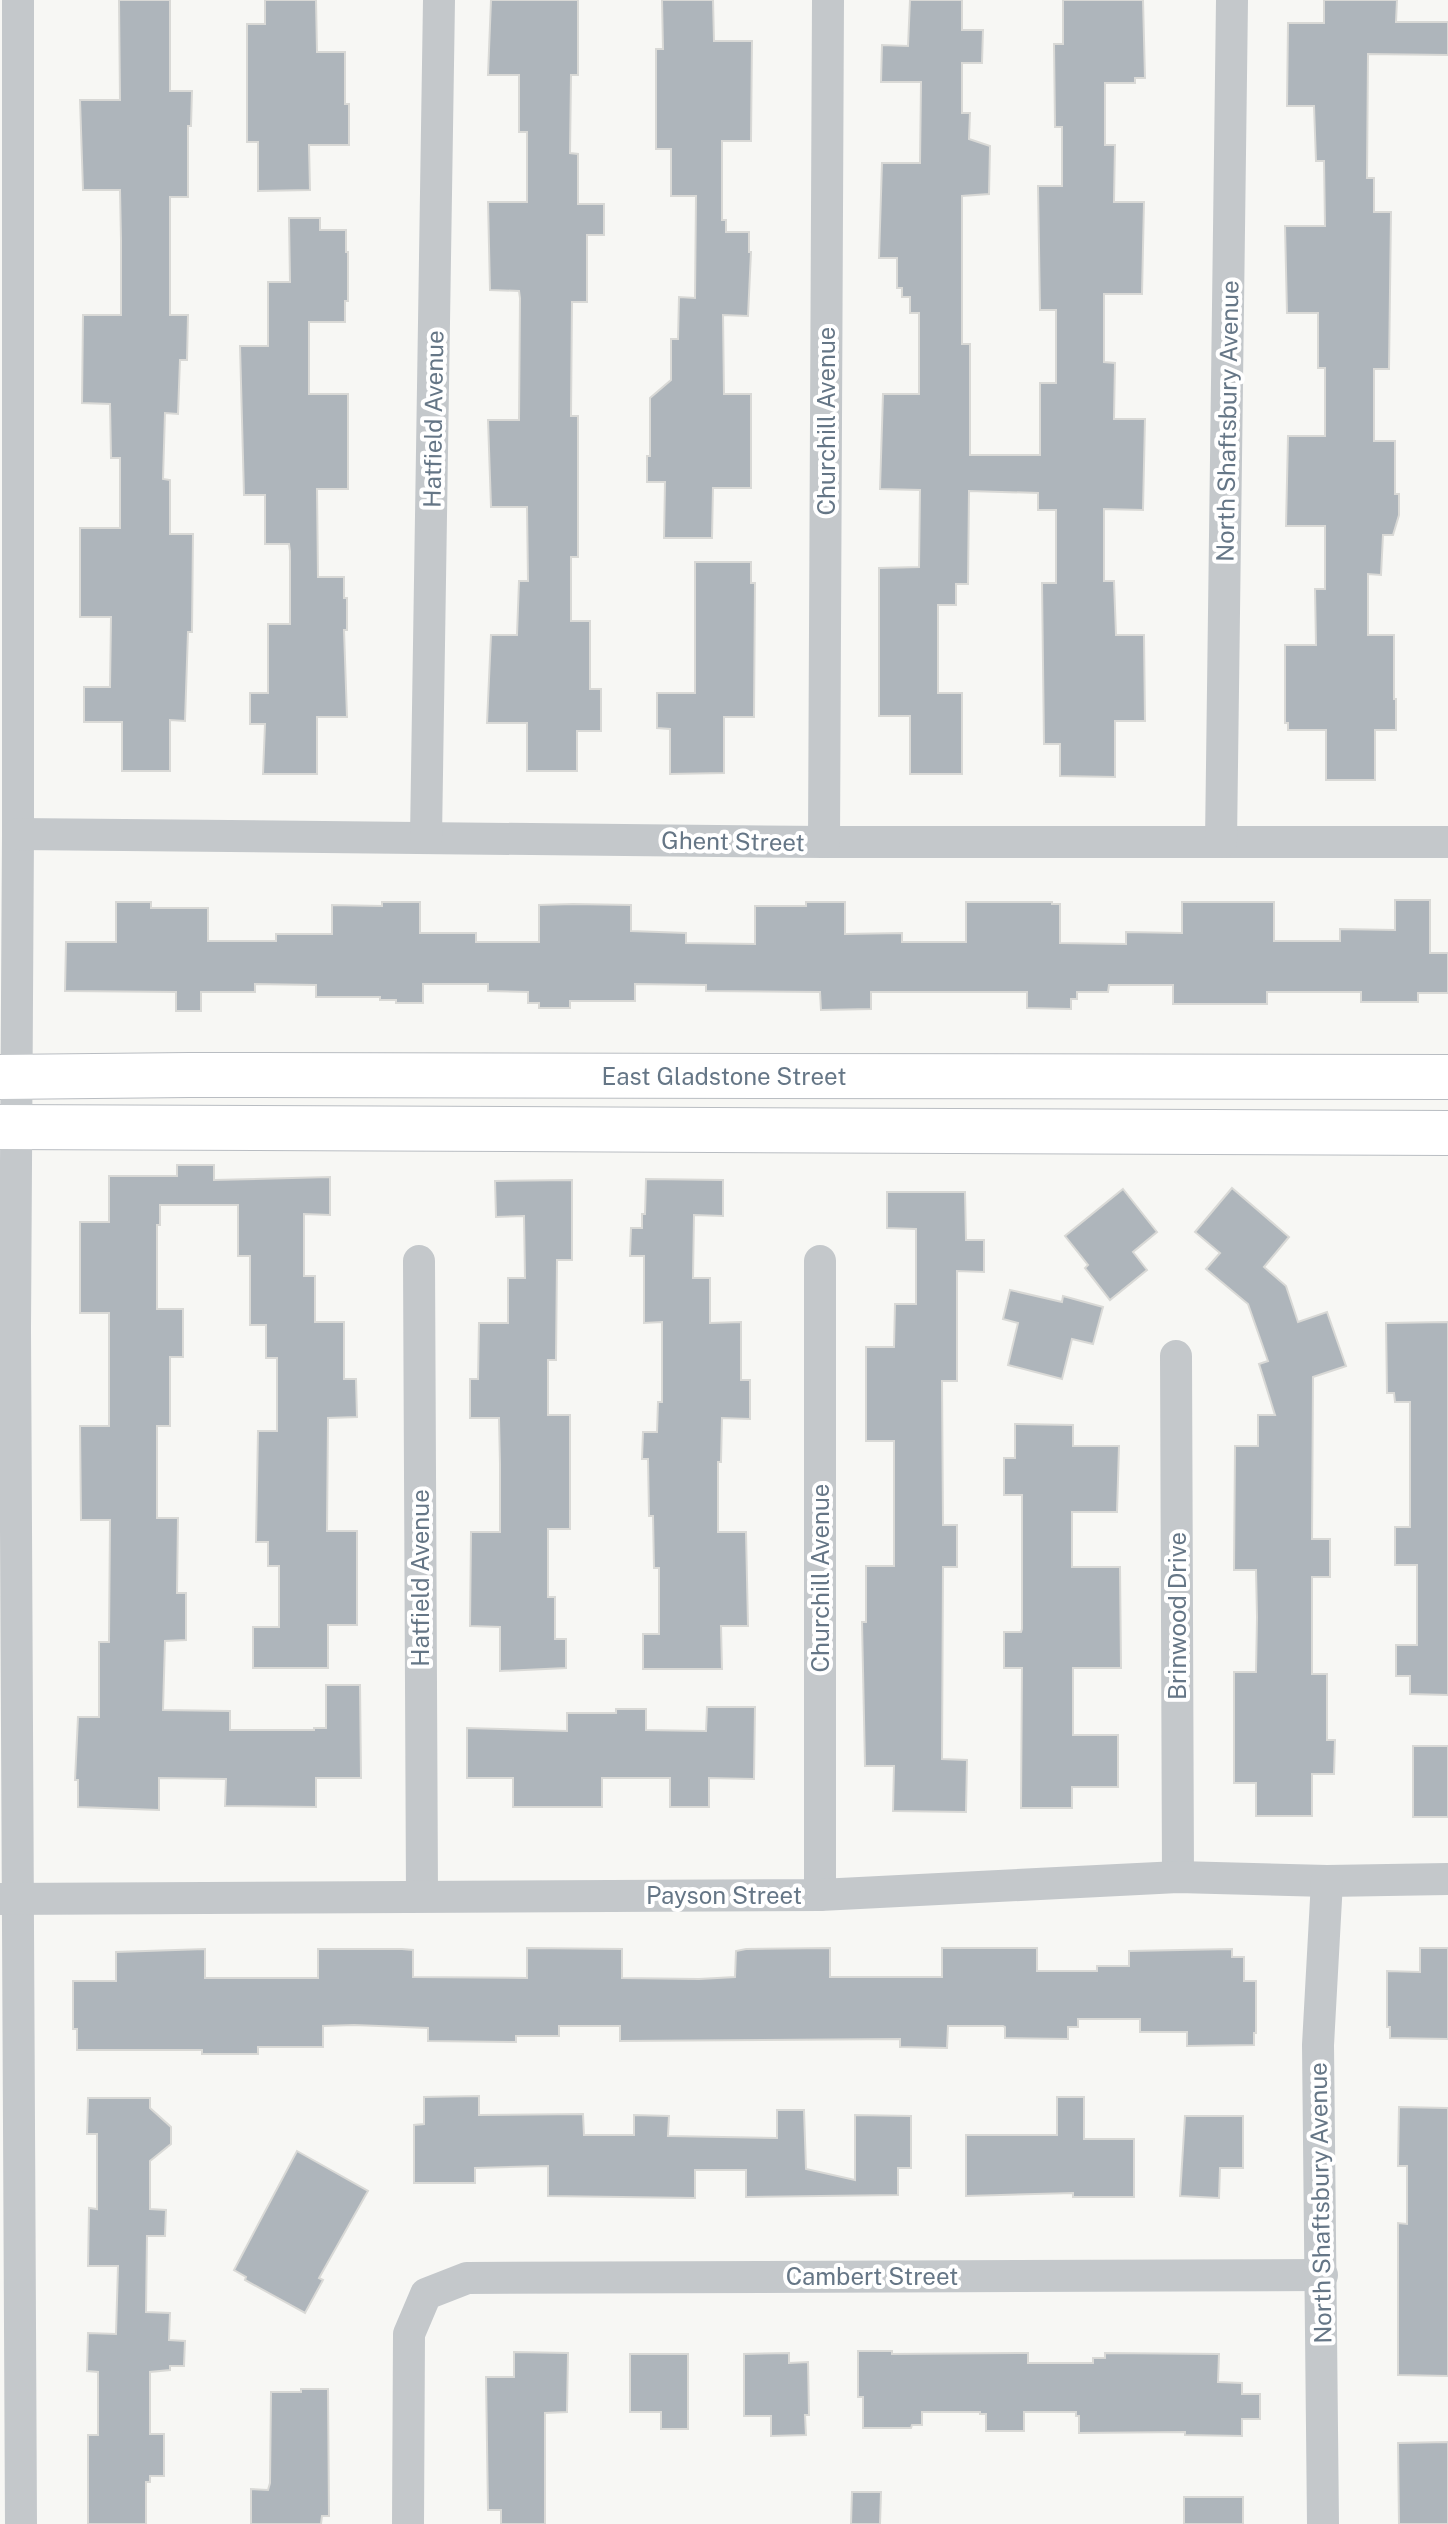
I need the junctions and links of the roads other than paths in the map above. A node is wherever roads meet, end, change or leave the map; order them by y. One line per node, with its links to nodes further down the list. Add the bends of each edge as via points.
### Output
1 (18, 0): 5 (street)
2 (439, 0): 6 (street, Hatfield Avenue)
3 (828, 0): 7 (street, Churchill Avenue)
4 (1232, 0): 8 (street, North Shaftsbury Avenue)
5 (18, 834): 6 (street, Ghent Street); 10 (street)
6 (426, 838): 7 (street, Ghent Street)
7 (824, 842): 8 (street, Ghent Street)
8 (1221, 842): 9 (street, Ghent Street)
9 (1448, 842)
10 (8, 1077): 11 (street, East Gladstone Street); 12 (street)
11 (1448, 1077)
12 (8, 1127): 13 (street); 22 (street)
13 (1448, 1133)
14 (419, 1261): 20 (street, Hatfield Avenue)
15 (820, 1261): 21 (street, Churchill Avenue)
16 (1176, 1356): 17 (street, Brinwood Drive)
17 (1178, 1877): 19 (street, Payson Street); 21 (street, Payson Street)
18 (1448, 1879): 19 (street, Payson Street)
19 (1327, 1881): 23 (street, North Shaftsbury Avenue, via 1318,2045)
20 (422, 1895): 21 (street, Payson Street); 22 (street, Payson Street)
21 (820, 1895)
22 (8, 1899): 24 (street)
23 (1322, 2275): 25 (street, Cambert Street, via 467,2278 426,2294 409,2334); 26 (street, North Shaftsbury Avenue)
24 (21, 2524)
25 (408, 2524)
26 (1323, 2524)

